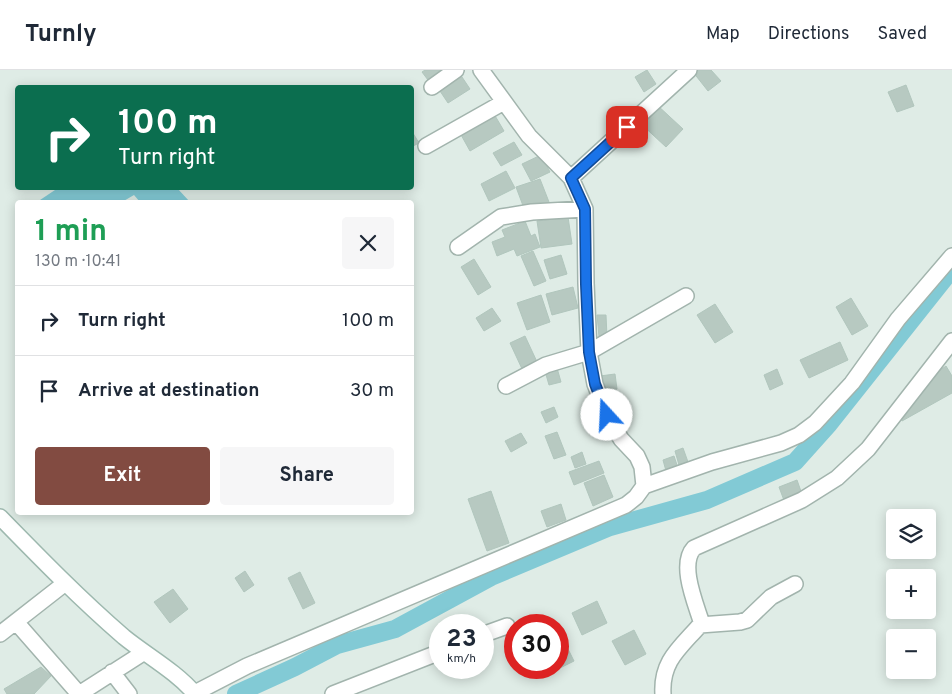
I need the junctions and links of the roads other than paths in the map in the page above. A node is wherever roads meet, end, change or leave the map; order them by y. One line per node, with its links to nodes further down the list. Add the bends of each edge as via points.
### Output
1 (456, 70): 4 (street)
2 (481, 70): 5 (street)
3 (689, 70): 7 (street)
4 (432, 87)
5 (504, 102): 6 (street); 7 (street, via 530,136)
6 (426, 146)
7 (571, 178): 8 (street)
8 (585, 209): 9 (street, via 501,216); 13 (street)
9 (458, 247)
10 (952, 256): 15 (street, via 898,319 852,382 815,423 781,442)
11 (686, 296): 13 (street)
12 (952, 341): 20 (street, via 868,449 844,472 802,500 690,552 691,589)
13 (589, 352): 14 (street, via 546,365); 15 (street, via 595,384 607,415 621,439 637,456)
14 (506, 386)
15 (644, 486): 27 (street, via 626,505 248,666)
16 (2, 522): 17 (street)
17 (64, 584): 19 (street); 22 (street)
18 (795, 584): 20 (street, via 771,597 747,620)
19 (16, 622): 21 (street); 25 (street)
20 (700, 625): 29 (street, via 664,670)
21 (0, 634)
22 (143, 653): 24 (street); 27 (street, via 182,681)
23 (429, 656): 28 (street)
24 (112, 672): 25 (street); 26 (street)
25 (79, 694)
26 (129, 694)
27 (194, 694)
28 (334, 694)
29 (663, 694)

